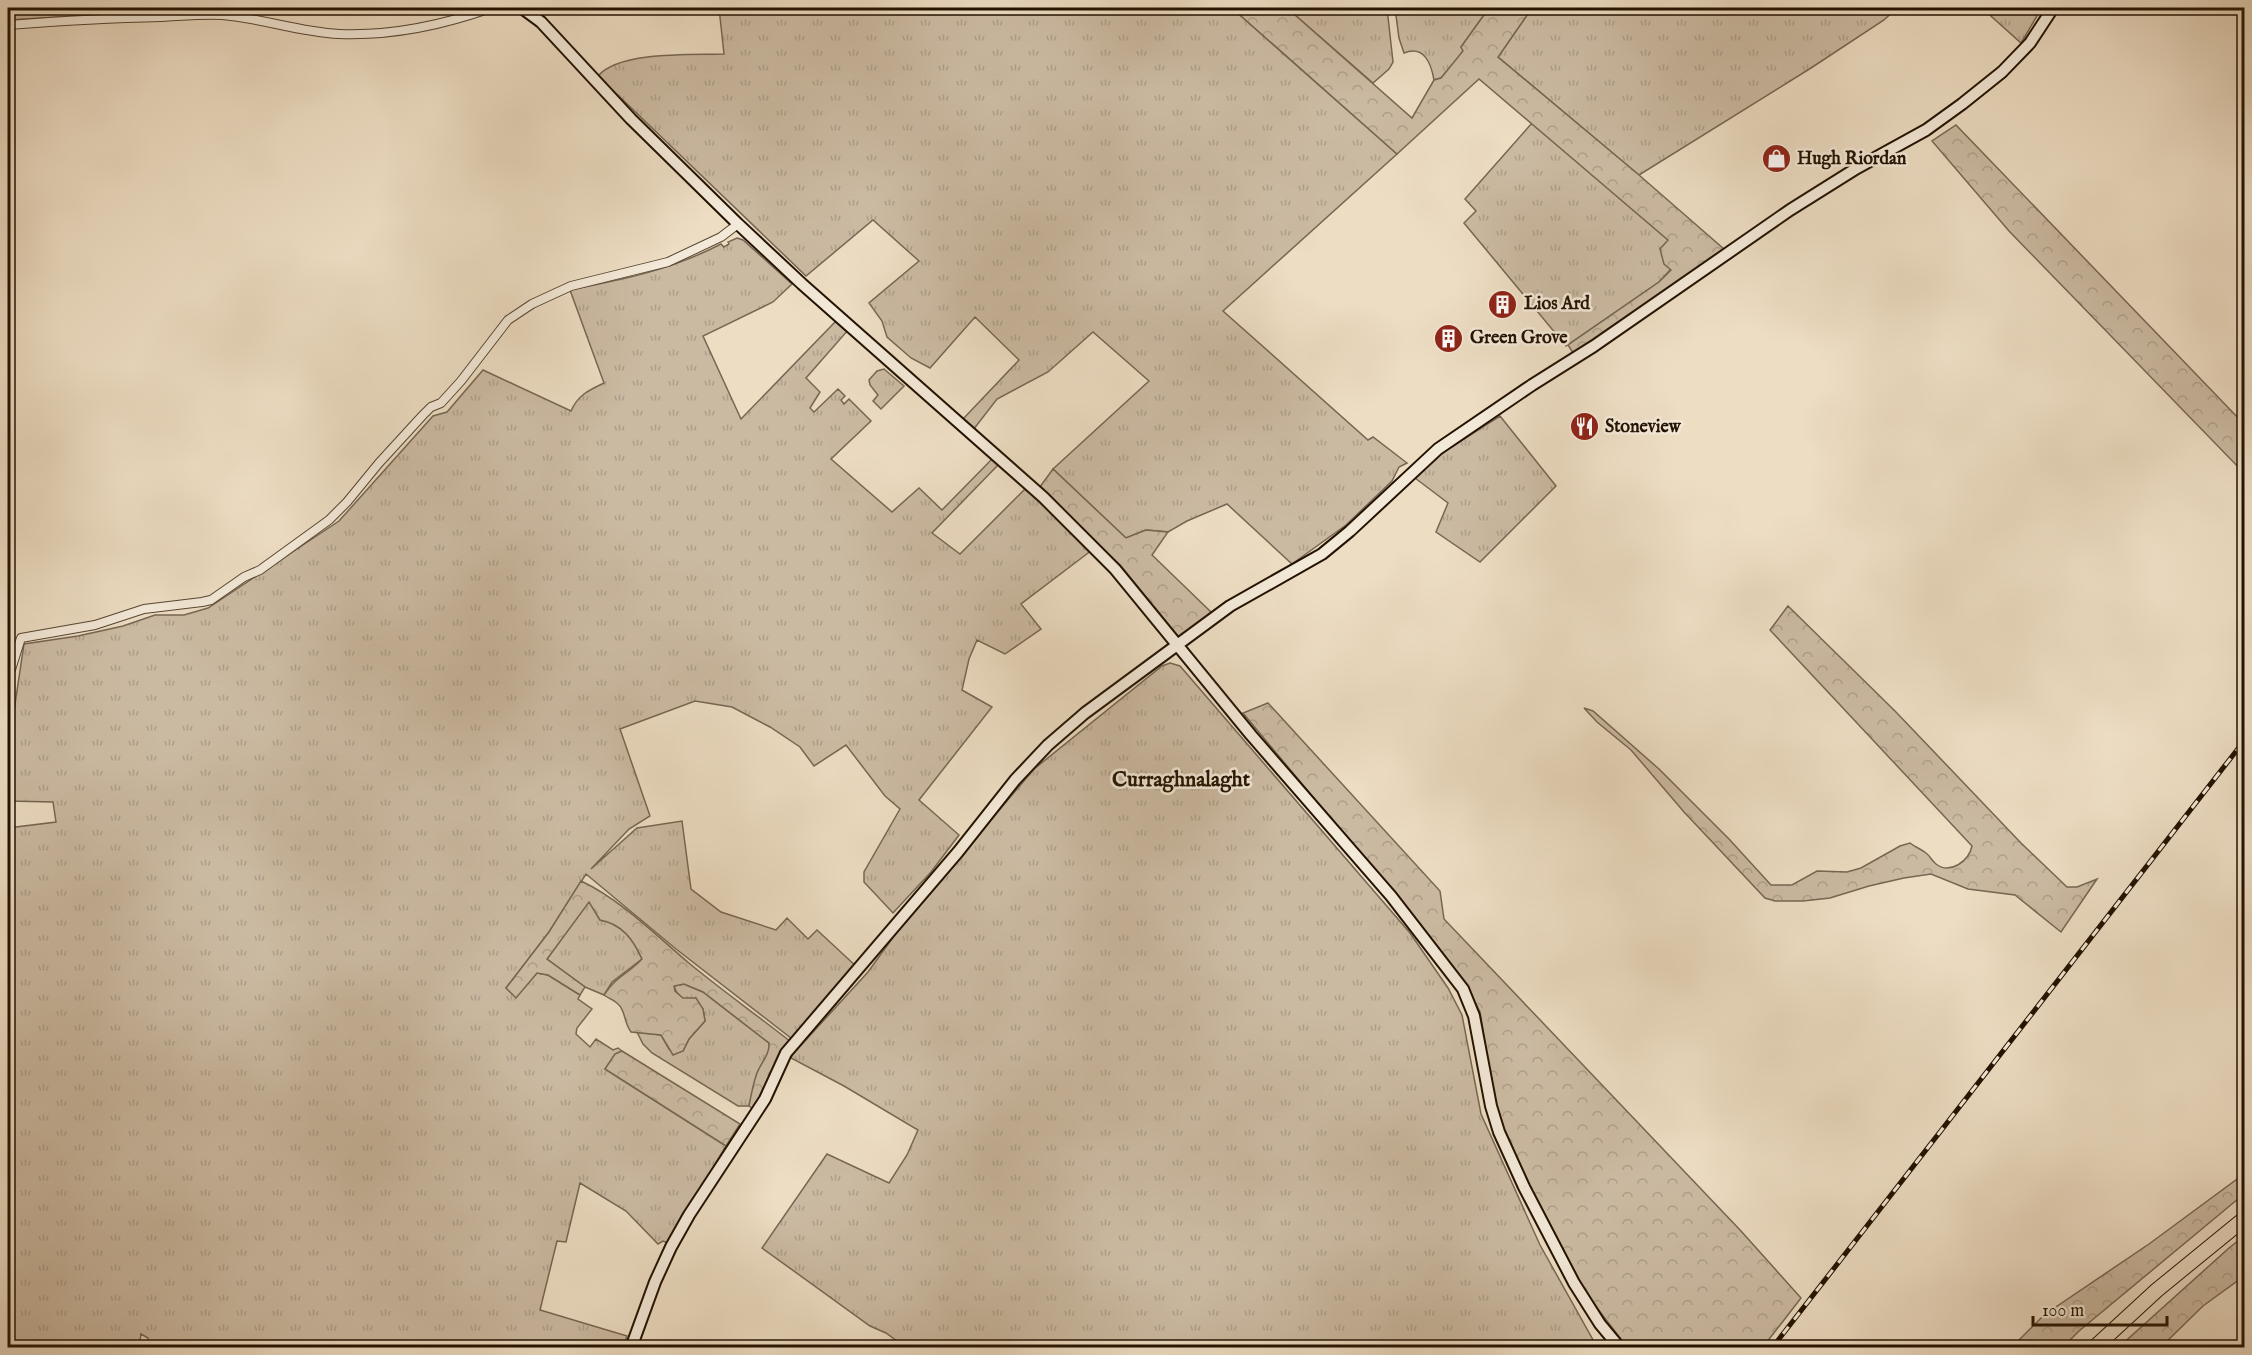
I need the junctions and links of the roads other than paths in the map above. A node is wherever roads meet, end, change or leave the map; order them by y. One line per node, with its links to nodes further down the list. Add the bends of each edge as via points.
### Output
1 (491, 8): 4 (street, via 457,19 369,33 338,34 222,15)
2 (522, 8): 5 (street)
3 (2053, 8): 6 (street, via 2030,43 1962,104 1926,130 1790,210 1438,449 1322,554 1230,606)
4 (8, 26)
5 (738, 224): 6 (street, via 1044,497 1115,569); 7 (street, via 721,237 669,262 571,286 532,304 508,320 461,381 441,403 423,415 329,520 270,563 211,600 144,609 95,625 21,638)
6 (1178, 645): 9 (street, via 1048,745 786,1053 765,1099 671,1247); 10 (street, via 1390,896 1463,989 1474,1016 1499,1132 1574,1283)
7 (8, 679)
8 (2244, 1219): 11 (highway)
9 (631, 1347)
10 (1620, 1347)
11 (2094, 1347)

